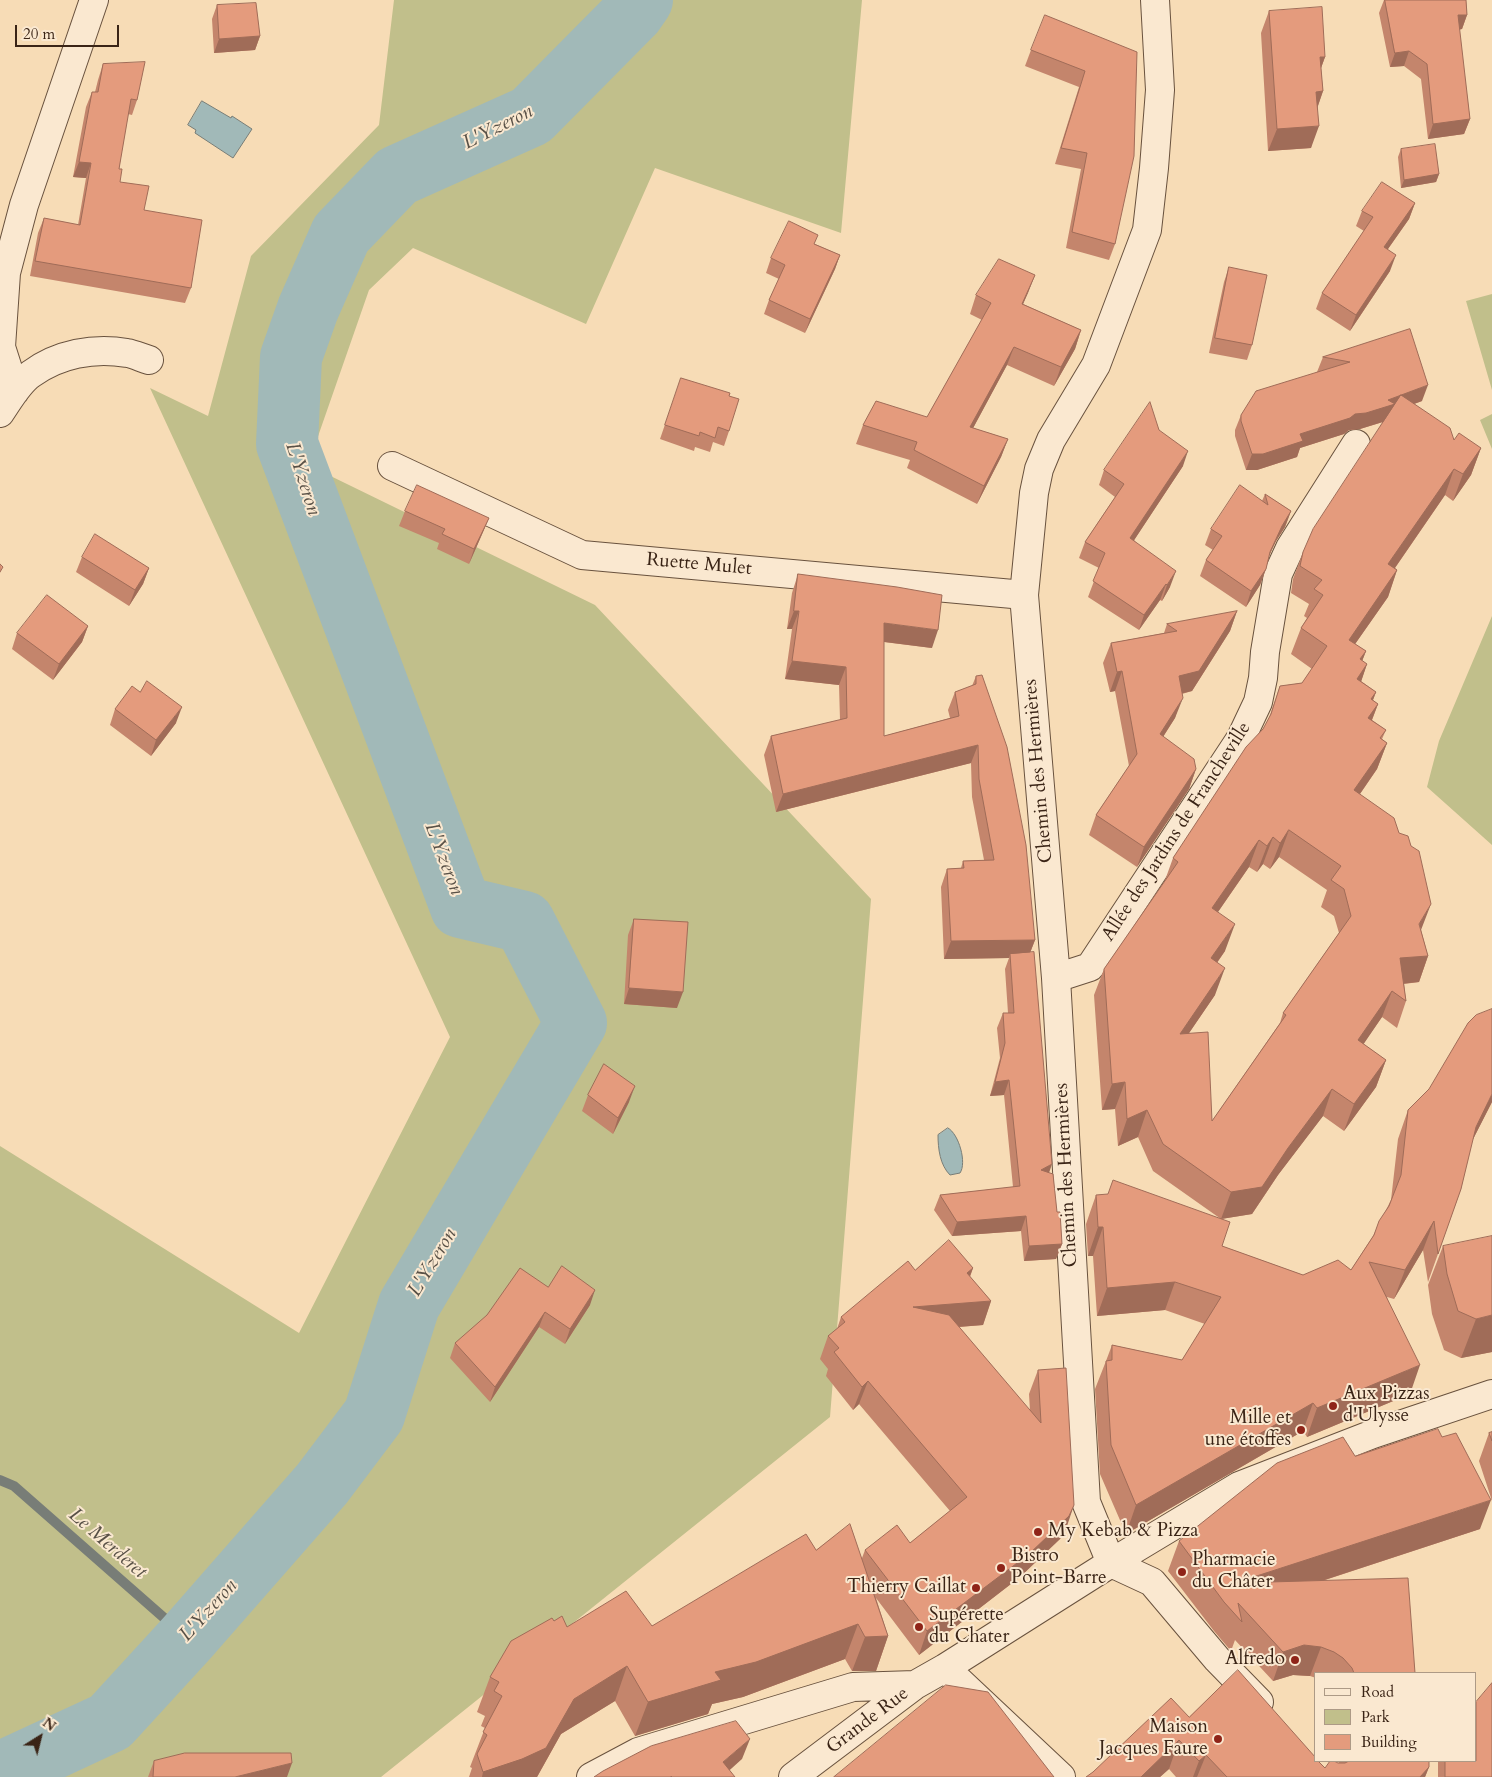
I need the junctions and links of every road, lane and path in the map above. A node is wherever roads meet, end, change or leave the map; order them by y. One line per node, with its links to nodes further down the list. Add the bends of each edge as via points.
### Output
1 (94, 0): 4 (street, via 24,206 6,273 1,346)
2 (1155, 0): 8 (street, Chemin des Hermières, via 1160,90 1147,230 1096,365 1051,440 1039,469)
3 (149, 360): 4 (street, via 127,353 95,351 61,357 30,374)
4 (15, 391): 5 (street)
5 (0, 413)
6 (1356, 444): 9 (street, Allée des Jardins de Francheville, via 1290,548 1278,574 1258,702 1241,738 1090,967)
7 (392, 466): 8 (street, Ruette Mulet, via 582,555)
8 (1024, 595): 9 (street, Chemin des Hermières)
9 (1056, 978): 11 (street, Chemin des Hermières, via 1086,1502)
10 (1492, 1394): 11 (street, via 1373,1434 1239,1486)
11 (1111, 1562): 12 (street, Grande Rue); 14 (street, via 1152,1582 1217,1659)
12 (945, 1668): 13 (street, Grande Rue); 17 (street)
13 (915, 1685): 15 (street, via 853,1686 638,1752); 16 (street, Grande Rue)
14 (1276, 1721)
15 (591, 1777)
16 (793, 1777)
17 (1061, 1777)

